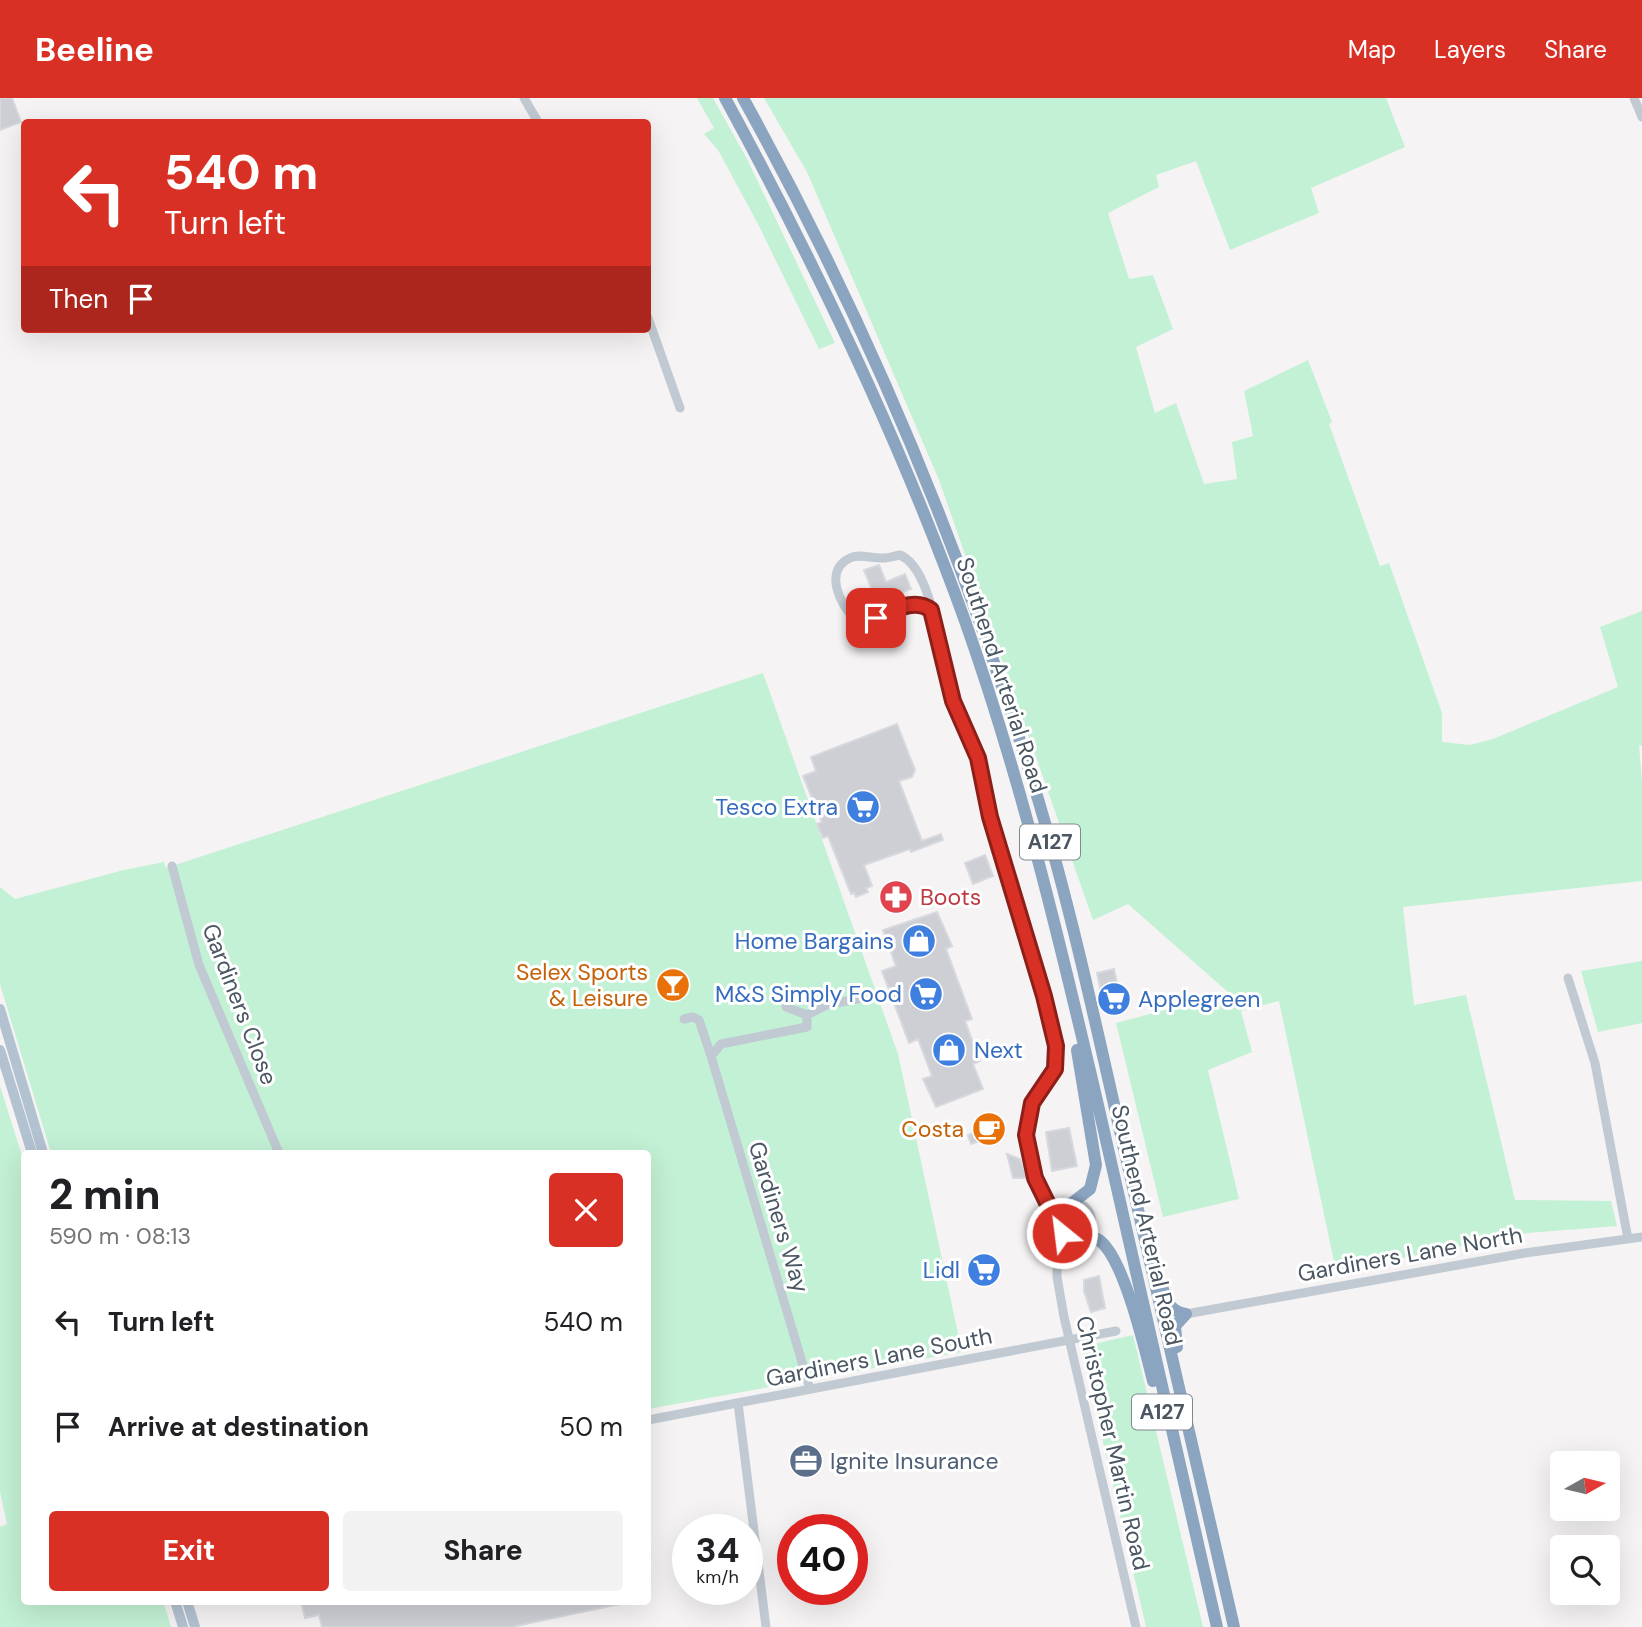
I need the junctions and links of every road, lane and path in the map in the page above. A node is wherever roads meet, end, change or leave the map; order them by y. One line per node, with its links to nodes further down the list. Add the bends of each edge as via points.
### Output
1 (524, 98): 6 (street)
2 (725, 98): 11 (highway, Southend Arterial Road / A127, via 851,343 914,488 965,622)
3 (743, 98): 23 (highway, Southend Arterial Road / A127, via 797,195 866,338 933,493 979,617 1065,895)
4 (1634, 98): 5 (street)
5 (1642, 117)
6 (536, 119)
7 (651, 326): 8 (street)
8 (680, 408)
9 (934, 615): 9 (street, via 928,607 916,604 856,620 838,596 840,568 856,556 904,557 918,576); 24 (street, via 949,689 978,758 990,817 1056,1046 1055,1069 1032,1103 1026,1127)
10 (172, 866): 22 (street, Gardiners Close, via 199,965)
11 (1050, 900): 25 (highway, A127, via 1096,1155 1090,1189); 38 (highway, Southend Arterial Road / A127)
12 (1568, 978): 29 (street, via 1595,1063)
13 (861, 998): 16 (street, via 827,1005)
14 (786, 1007): 16 (street)
15 (0, 1009): 21 (main road)
16 (807, 1015): 19 (street, via 807,1027 721,1044)
17 (684, 1019): 19 (street, Gardiners Way, via 699,1020)
18 (0, 1050): 20 (main road)
19 (711, 1056): 34 (street, Gardiners Way)
20 (31, 1150)
21 (43, 1150)
22 (278, 1150)
23 (1124, 1150): 31 (highway, A127, via 1167,1301 1175,1311); 37 (highway, Southend Arterial Road / A127)
24 (1035, 1178): 25 (street, via 1049,1197); 26 (street)
25 (1072, 1203): 26 (street, via 1059,1210); 27 (street, via 1086,1208 1091,1217 1090,1226)
26 (1058, 1224): 27 (street, via 1066,1235); 30 (street, Christopher Martin Road)
27 (1078, 1236): 30 (street, via 1065,1245); 38 (highway, A127, via 1100,1241 1120,1272)
28 (1642, 1237): 29 (street, Gardiners Lane North)
29 (1628, 1239): 31 (street, Gardiners Lane North)
30 (1057, 1267): 33 (street, Christopher Martin Road)
31 (1186, 1314): 37 (highway, A127, via 1178,1320 1174,1334)
32 (1116, 1331): 33 (street, Gardiners Lane South)
33 (1069, 1340): 34 (street, Gardiners Lane South); 44 (street, Christopher Martin Road)
34 (810, 1389): 35 (street, Gardiners Lane South)
35 (738, 1403): 36 (street, Gardiners Lane South); 43 (street)
36 (651, 1419)
37 (1218, 1556): 46 (highway, Southend Arterial Road / A127)
38 (1202, 1560): 45 (highway, Southend Arterial Road / A127)
39 (176, 1605): 41 (main road)
40 (188, 1605): 42 (main road)
41 (183, 1627)
42 (195, 1627)
43 (766, 1627)
44 (1136, 1627)
45 (1217, 1627)
46 (1234, 1627)

